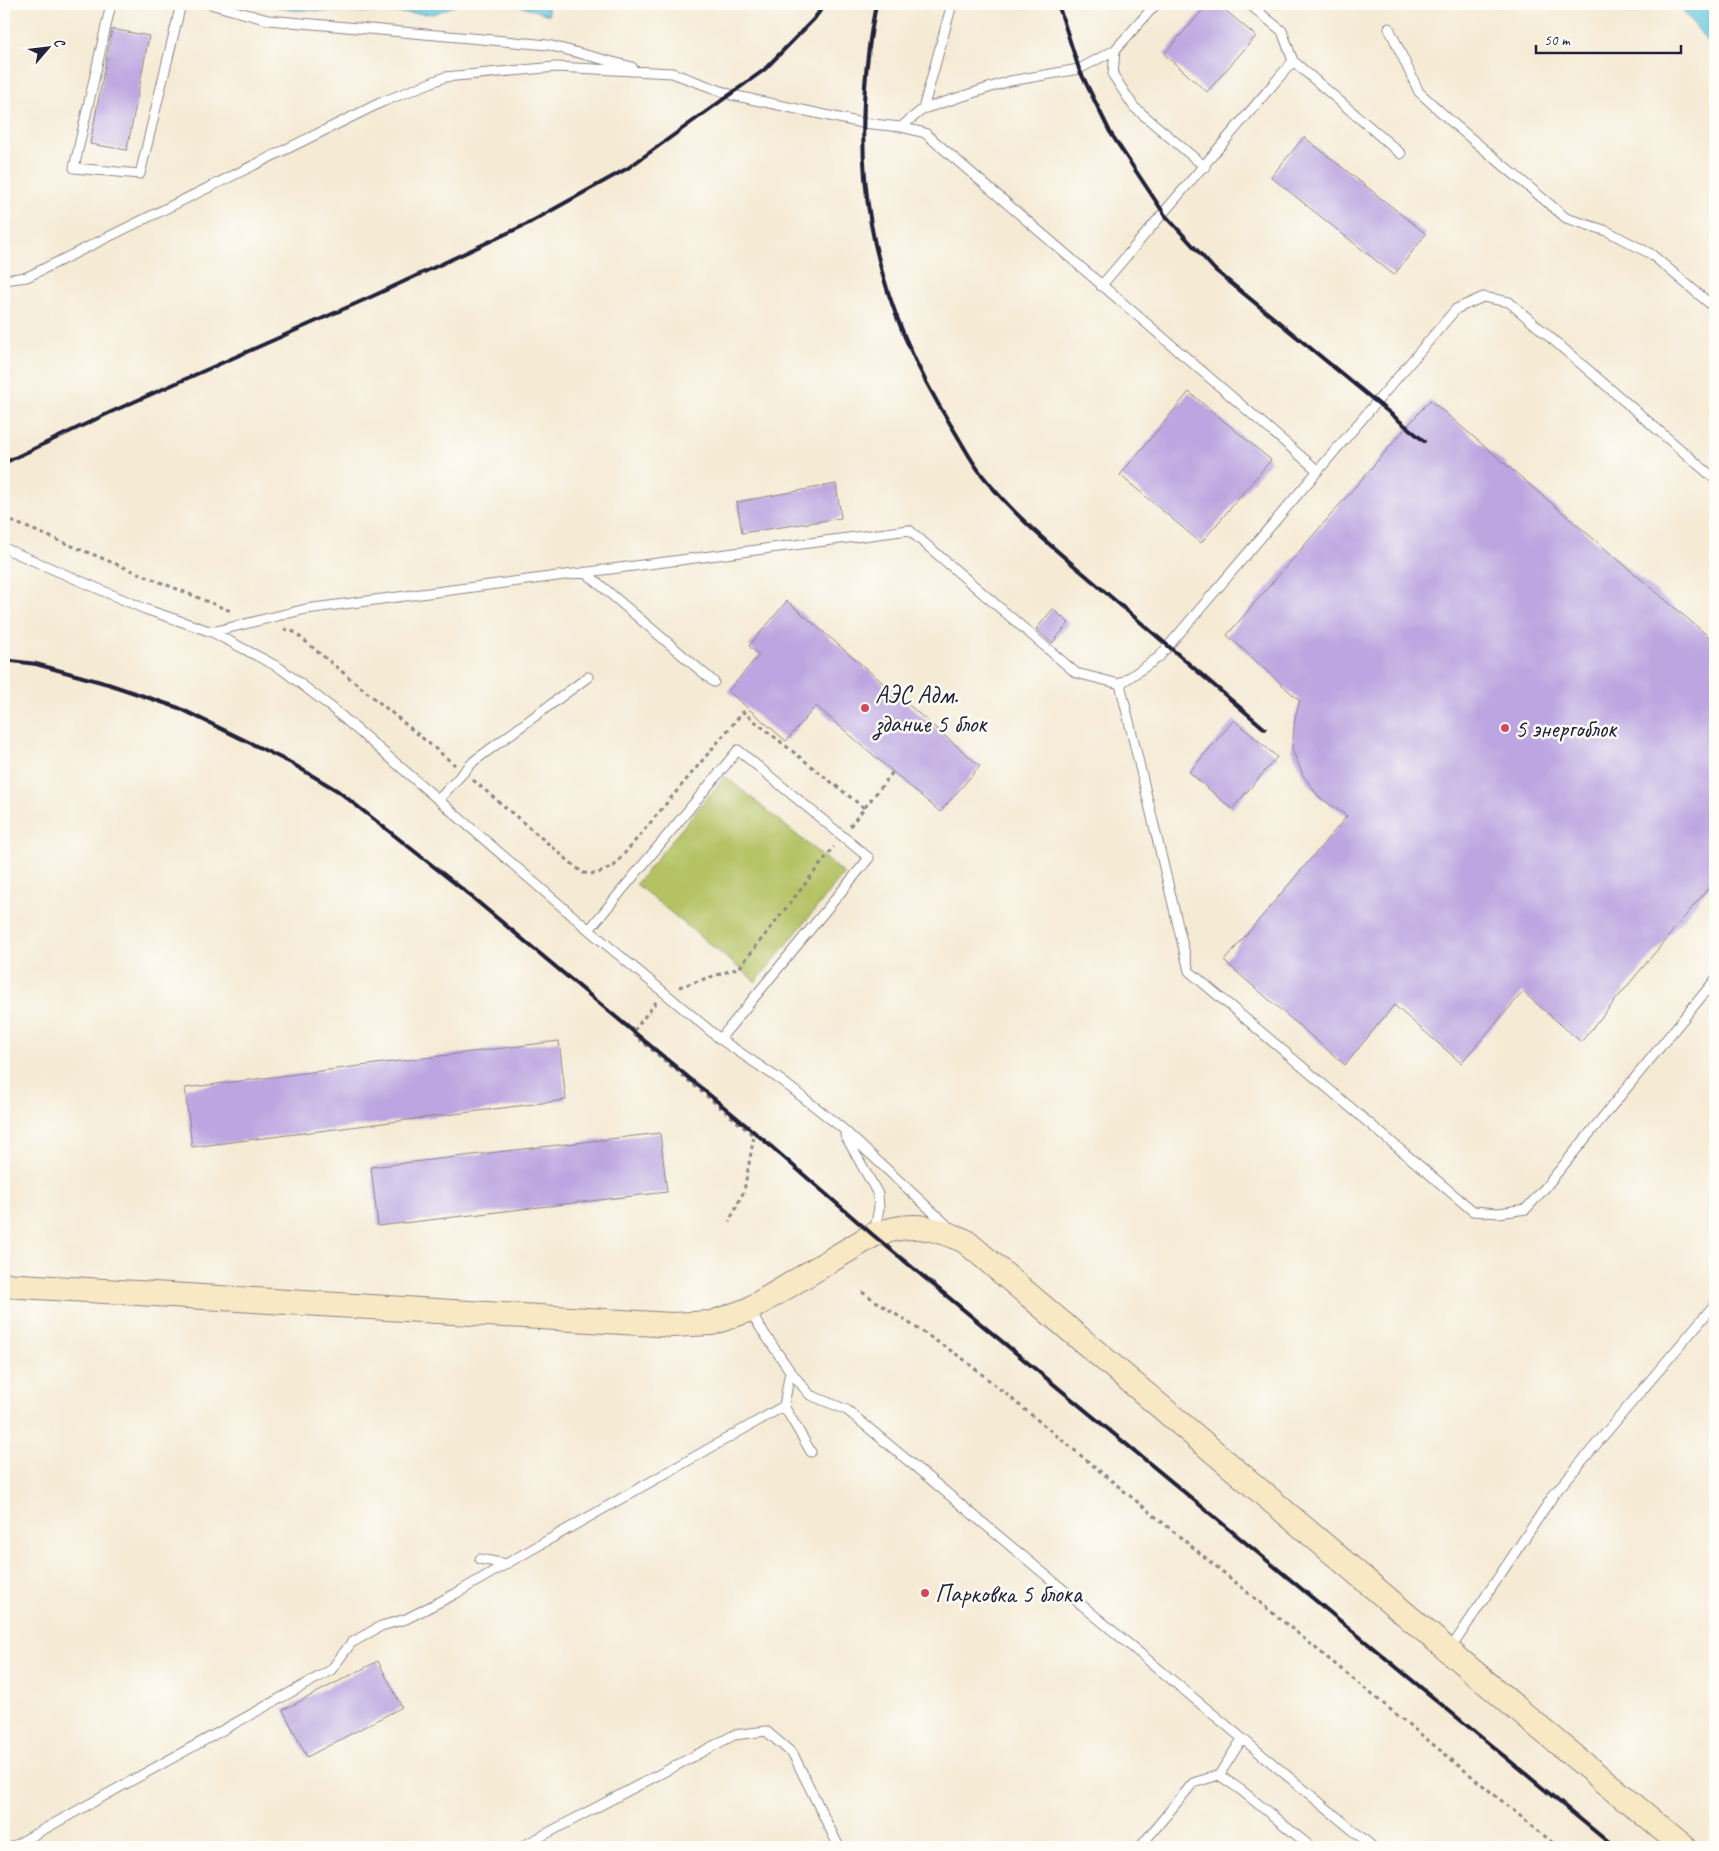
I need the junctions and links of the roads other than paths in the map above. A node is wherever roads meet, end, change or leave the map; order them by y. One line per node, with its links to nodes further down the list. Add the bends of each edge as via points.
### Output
1 (112, 4): 2 (lane, via 74,168 140,174)
2 (181, 4)
3 (210, 4): 10 (lane, via 268,20 548,45)
4 (952, 4): 11 (lane)
5 (1156, 4): 8 (lane)
6 (1250, 4): 9 (lane, via 1282,31)
7 (1389, 28): 17 (lane, via 1419,92 1454,124 1566,218 1607,231 1651,254)
8 (1115, 50): 11 (lane, via 1079,69 1010,81); 14 (lane, via 1113,75 1134,107)
9 (1293, 61): 13 (lane); 14 (lane)
10 (649, 72): 12 (lane, via 672,73 732,95 862,123); 15 (lane, via 556,67 445,77 382,102 27,277)
11 (923, 109): 12 (lane)
12 (901, 127): 16 (lane, via 925,133)
13 (1401, 154)
14 (1205, 167): 16 (lane)
15 (4, 280)
16 (1102, 286): 18 (lane)
17 (1715, 308)
18 (1317, 470): 19 (lane, via 1456,309 1483,296 1509,302); 25 (lane, via 1159,657)
19 (1715, 479)
20 (4, 548): 22 (lane, via 145,609)
21 (585, 572): 22 (lane, via 306,609); 24 (lane); 25 (lane, via 909,530 1076,672)
22 (212, 632): 26 (lane, via 280,668)
23 (588, 677): 26 (lane, via 474,761)
24 (714, 682)
25 (1120, 684): 28 (lane, via 1189,971 1473,1211 1499,1214 1526,1209)
26 (439, 799): 27 (lane)
27 (589, 930): 29 (lane); 29 (lane, via 738,750 869,858)
28 (1715, 980)
29 (720, 1039): 30 (lane, via 782,1081)
30 (842, 1128): 31 (lane, via 878,1194 879,1208); 32 (lane)
31 (873, 1235): 32 (main road, via 919,1226); 35 (main road)
32 (964, 1241): 41 (main road)
33 (4, 1285): 35 (main road, via 672,1326 712,1322)
34 (1715, 1304): 41 (lane, via 1555,1493)
35 (748, 1310): 36 (lane)
36 (790, 1371): 37 (lane); 42 (lane, via 810,1395 847,1410)
37 (784, 1406): 38 (lane); 40 (lane)
38 (811, 1452)
39 (480, 1559): 40 (lane)
40 (506, 1564): 44 (lane, via 414,1615 382,1626 351,1643 331,1670)
41 (1449, 1651): 50 (main road)
42 (1242, 1739): 43 (lane); 49 (lane)
43 (1219, 1774): 47 (lane, via 1193,1783); 48 (lane)
44 (12, 1847)
45 (521, 1847): 46 (lane, via 734,1735 766,1731 793,1754)
46 (839, 1847)
47 (1140, 1847)
48 (1311, 1847)
49 (1373, 1847)
50 (1684, 1847)

